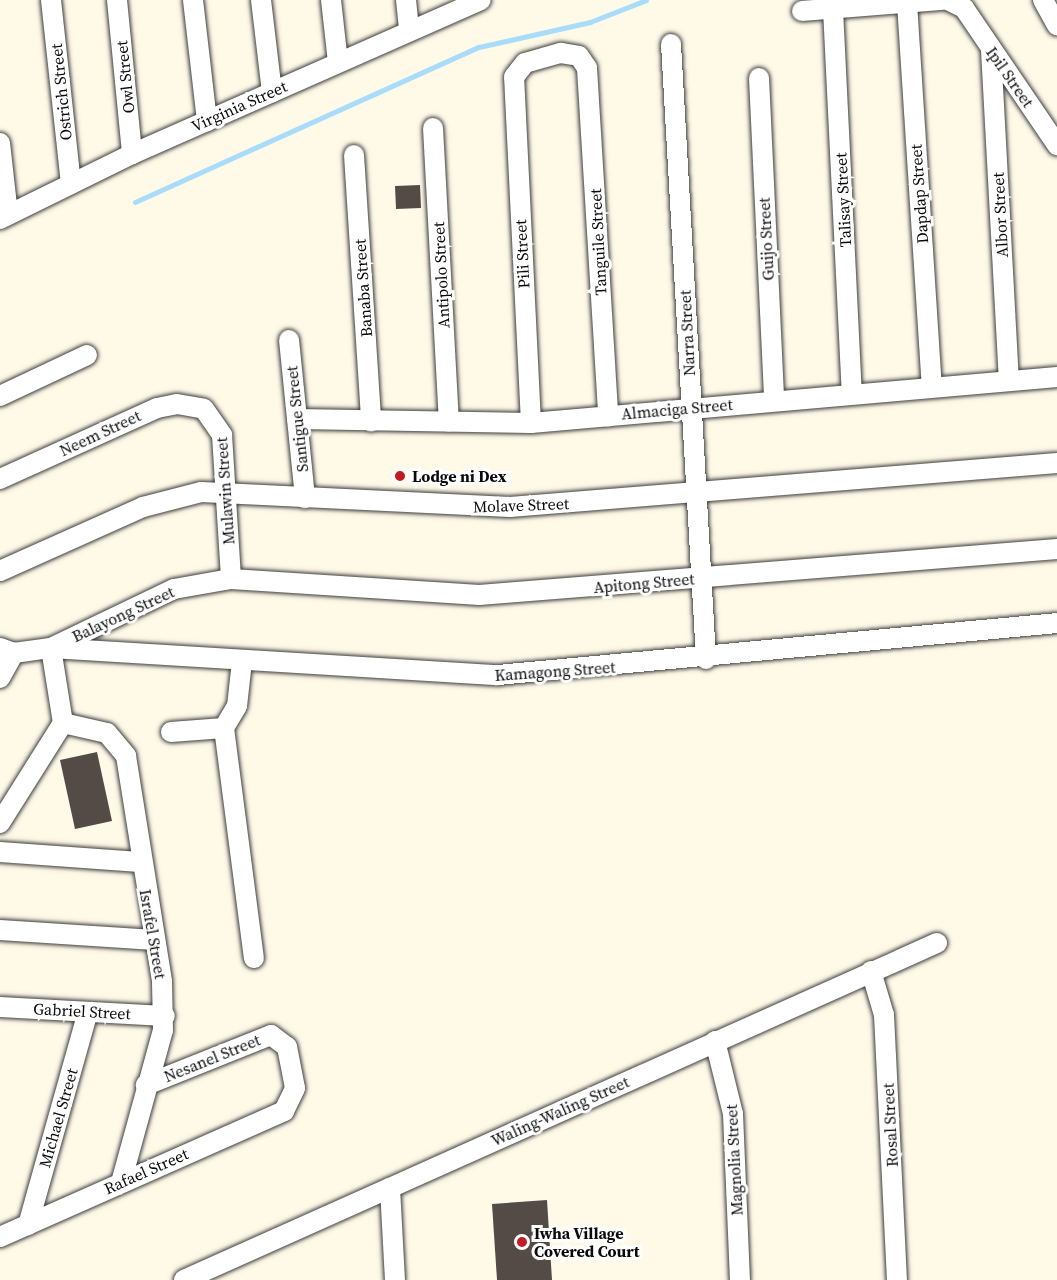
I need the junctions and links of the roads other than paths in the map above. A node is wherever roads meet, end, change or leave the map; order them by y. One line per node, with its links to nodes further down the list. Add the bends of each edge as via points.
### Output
1 (51, 0): 28 (street, Ostrich Street)
2 (117, 0): 26 (street, Owl Street)
3 (193, 0): 22 (street)
4 (261, 0): 21 (street)
5 (331, 0): 18 (street)
6 (406, 0): 15 (street)
7 (943, 0): 10 (street)
8 (1043, 0): 14 (street)
9 (478, 1): 15 (street, Virginia Street)
10 (907, 3): 12 (street); 34 (street, Dapdap Street)
11 (961, 3): 17 (street, Ipil Street)
12 (832, 9): 13 (street); 35 (street, Talisay Street)
13 (802, 11)
14 (1057, 25)
15 (409, 30): 18 (street, Virginia Street)
16 (671, 44): 38 (street, Narra Street)
17 (991, 50): 25 (street, Ipil Street); 33 (street, Albor Street)
18 (338, 62): 21 (street, Virginia Street)
19 (587, 68): 40 (street, Tanguile Street); 44 (street, Pili Street, via 571,53 533,59 520,69 514,86)
20 (759, 78): 37 (street, Guijo Street)
21 (272, 92): 22 (street, Virginia Street)
22 (207, 121): 26 (street, Virginia Street)
23 (433, 128): 43 (street, Antipolo Street)
24 (0, 143): 29 (street)
25 (1057, 145)
26 (132, 154): 28 (street, Virginia Street)
27 (354, 155): 42 (street, Banaba Street)
28 (71, 184): 29 (street, Virginia Street)
29 (4, 216)
30 (289, 340): 41 (street, Santigue Street)
31 (87, 355): 36 (street)
32 (1057, 378): 33 (street, Almaciga Street)
33 (1009, 380): 34 (street, Almaciga Street)
34 (932, 385): 35 (street, Almaciga Street)
35 (852, 392): 37 (street, Almaciga Street)
36 (0, 396)
37 (774, 400): 38 (street, Almaciga Street)
38 (691, 408): 40 (street, Almaciga Street); 48 (street, Narra Street)
39 (204, 409): 46 (street, Neem Street, via 177,404 157,408); 47 (street, Mulawin Street, via 220,426)
40 (608, 416): 44 (street, Almaciga Street)
41 (297, 419): 42 (street, Almaciga Street); 49 (street, Santigue Street)
42 (371, 421): 43 (street, Almaciga Street)
43 (449, 423): 44 (street, Almaciga Street)
44 (531, 423)
45 (1057, 463): 48 (street, Molave Street)
46 (0, 479)
47 (226, 492): 49 (street, Molave Street); 51 (street, Molave Street, via 201,492 143,507); 52 (street, Mulawin Street)
48 (697, 495): 49 (street, Molave Street, via 498,508); 53 (street, Narra Street)
49 (305, 498)
50 (1057, 549): 53 (street, Apitong Street)
51 (0, 571)
52 (231, 579): 53 (street, Apitong Street, via 479,595); 55 (street, Balayong Street, via 174,590)
53 (702, 579): 57 (street, Narra Street)
54 (1057, 623): 57 (street, Kamagong Street)
55 (51, 648): 56 (street); 58 (street, Kamagong Street); 60 (street)
56 (7, 650): 59 (street)
57 (706, 659): 58 (street, Kamagong Street, via 498,675)
58 (242, 661): 61 (street, via 237,706)
59 (0, 678)
60 (63, 723): 63 (street); 65 (street, Israfel Street, via 107,733 122,748)
61 (224, 728): 62 (street); 69 (street)
62 (171, 732)
63 (0, 823)
64 (0, 852): 65 (street)
65 (140, 862): 67 (street, Israfel Street)
66 (0, 930): 67 (street)
67 (155, 940): 73 (street, Israfel Street)
68 (937, 943): 70 (street, Waling-Waling Street)
69 (254, 958)
70 (871, 971): 74 (street, Waling-Waling Street); 84 (street, Rosal Street, via 884,1015)
71 (88, 1012): 72 (street, Gabriel Street); 73 (street, Gabriel Street); 79 (street, Michael Street)
72 (2, 1013)
73 (165, 1016): 75 (street, Israfel Street)
74 (716, 1041): 78 (street, Waling-Waling Street); 83 (street, Magnolia Street, via 733,1114)
75 (146, 1084): 76 (street, Nesanel Street, via 271,1035 291,1054); 77 (street, Israfel Street)
76 (291, 1104): 77 (street, Rafael Street)
77 (121, 1182): 79 (street, Rafael Street)
78 (390, 1188): 81 (street, Waling-Waling Street); 82 (street)
79 (28, 1225): 80 (street, Rafael Street)
80 (0, 1237)
81 (198, 1277)
82 (395, 1280)
83 (740, 1280)
84 (897, 1280)

